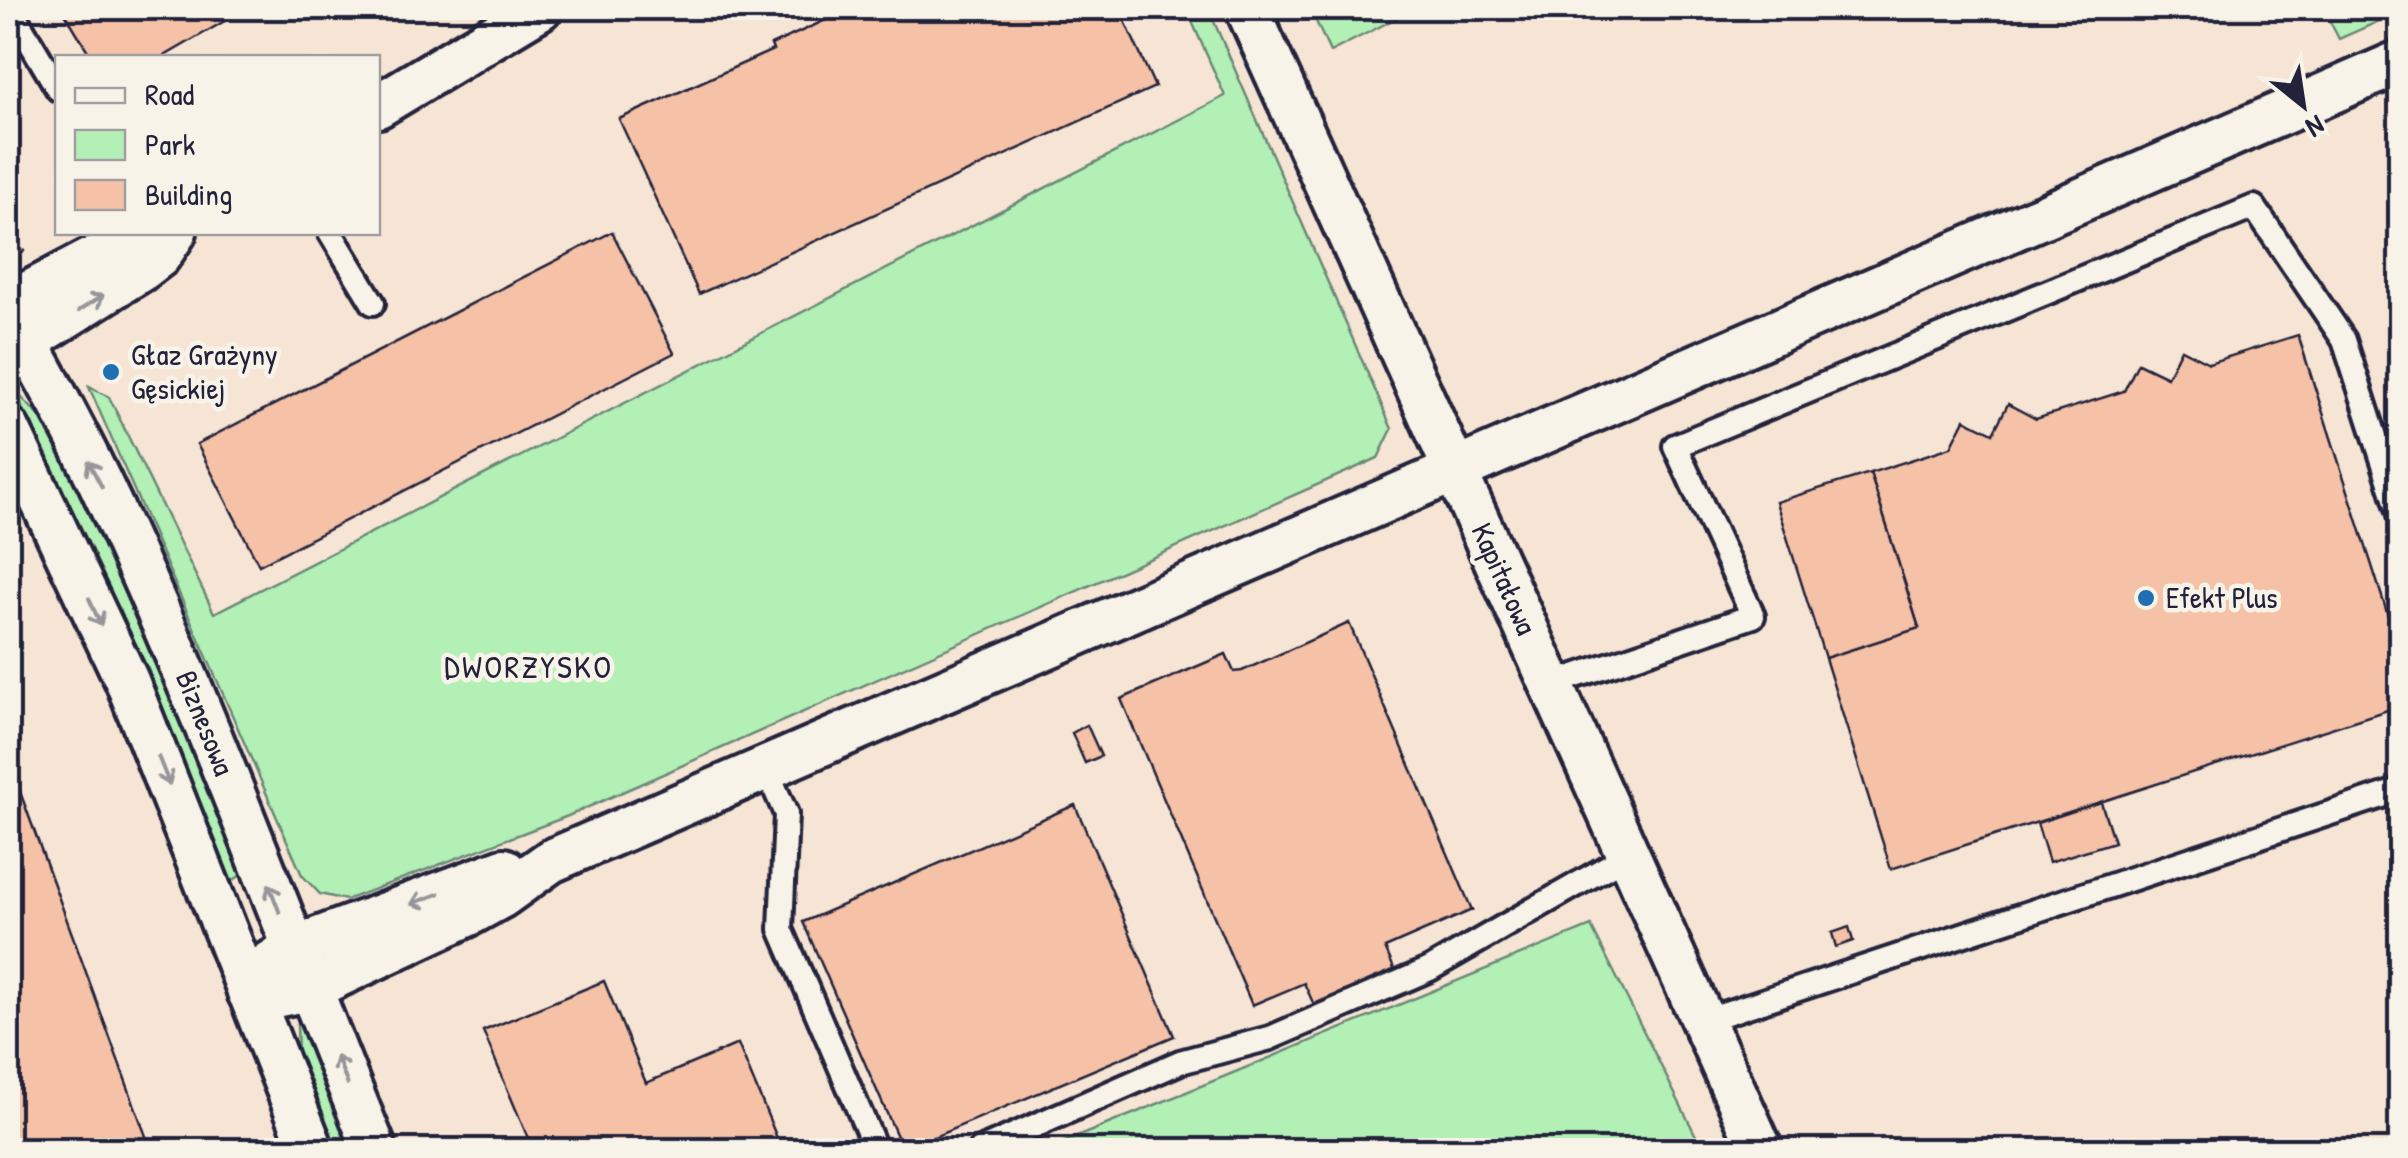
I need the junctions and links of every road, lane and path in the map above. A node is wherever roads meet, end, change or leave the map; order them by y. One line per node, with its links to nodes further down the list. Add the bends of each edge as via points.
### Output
1 (10, 8): 5 (lane)
2 (540, 8): 6 (street)
3 (1246, 8): 13 (street, Kapitałowa)
4 (2400, 62): 13 (street)
5 (55, 84)
6 (380, 105)
7 (140, 235): 11 (street)
8 (173, 235): 11 (street, one-way to 8, via 142,270)
9 (332, 235): 10 (lane)
10 (373, 303)
11 (12, 327): 20 (street, Biznesowa, one-way to 11, via 137,562)
12 (8, 429): 22 (street, Biznesowa, one-way to 22, via 126,681)
13 (1456, 471): 15 (street, Kapitałowa); 16 (street)
14 (2400, 514): 15 (lane, via 2344,340 2254,207 1675,446 1753,616)
15 (1552, 684): 18 (street, Kapitałowa)
16 (766, 768): 19 (street); 26 (lane, via 786,814 781,929)
17 (2400, 790): 23 (lane)
18 (1628, 855): 23 (street, Kapitałowa); 27 (lane, via 1430,968 1270,1038 1180,1062)
19 (551, 861): 20 (street, one-way to 20, via 506,869); 21 (street, via 469,914)
20 (294, 948): 21 (street, Biznesowa); 22 (street, via 258,972)
21 (310, 989): 22 (street, via 270,997); 25 (street, Biznesowa, one-way to 21)
22 (248, 992): 24 (street, Biznesowa)
23 (1702, 1020): 28 (street, Kapitałowa)
24 (312, 1150)
25 (375, 1150)
26 (876, 1150)
27 (980, 1150)
28 (1760, 1150)

